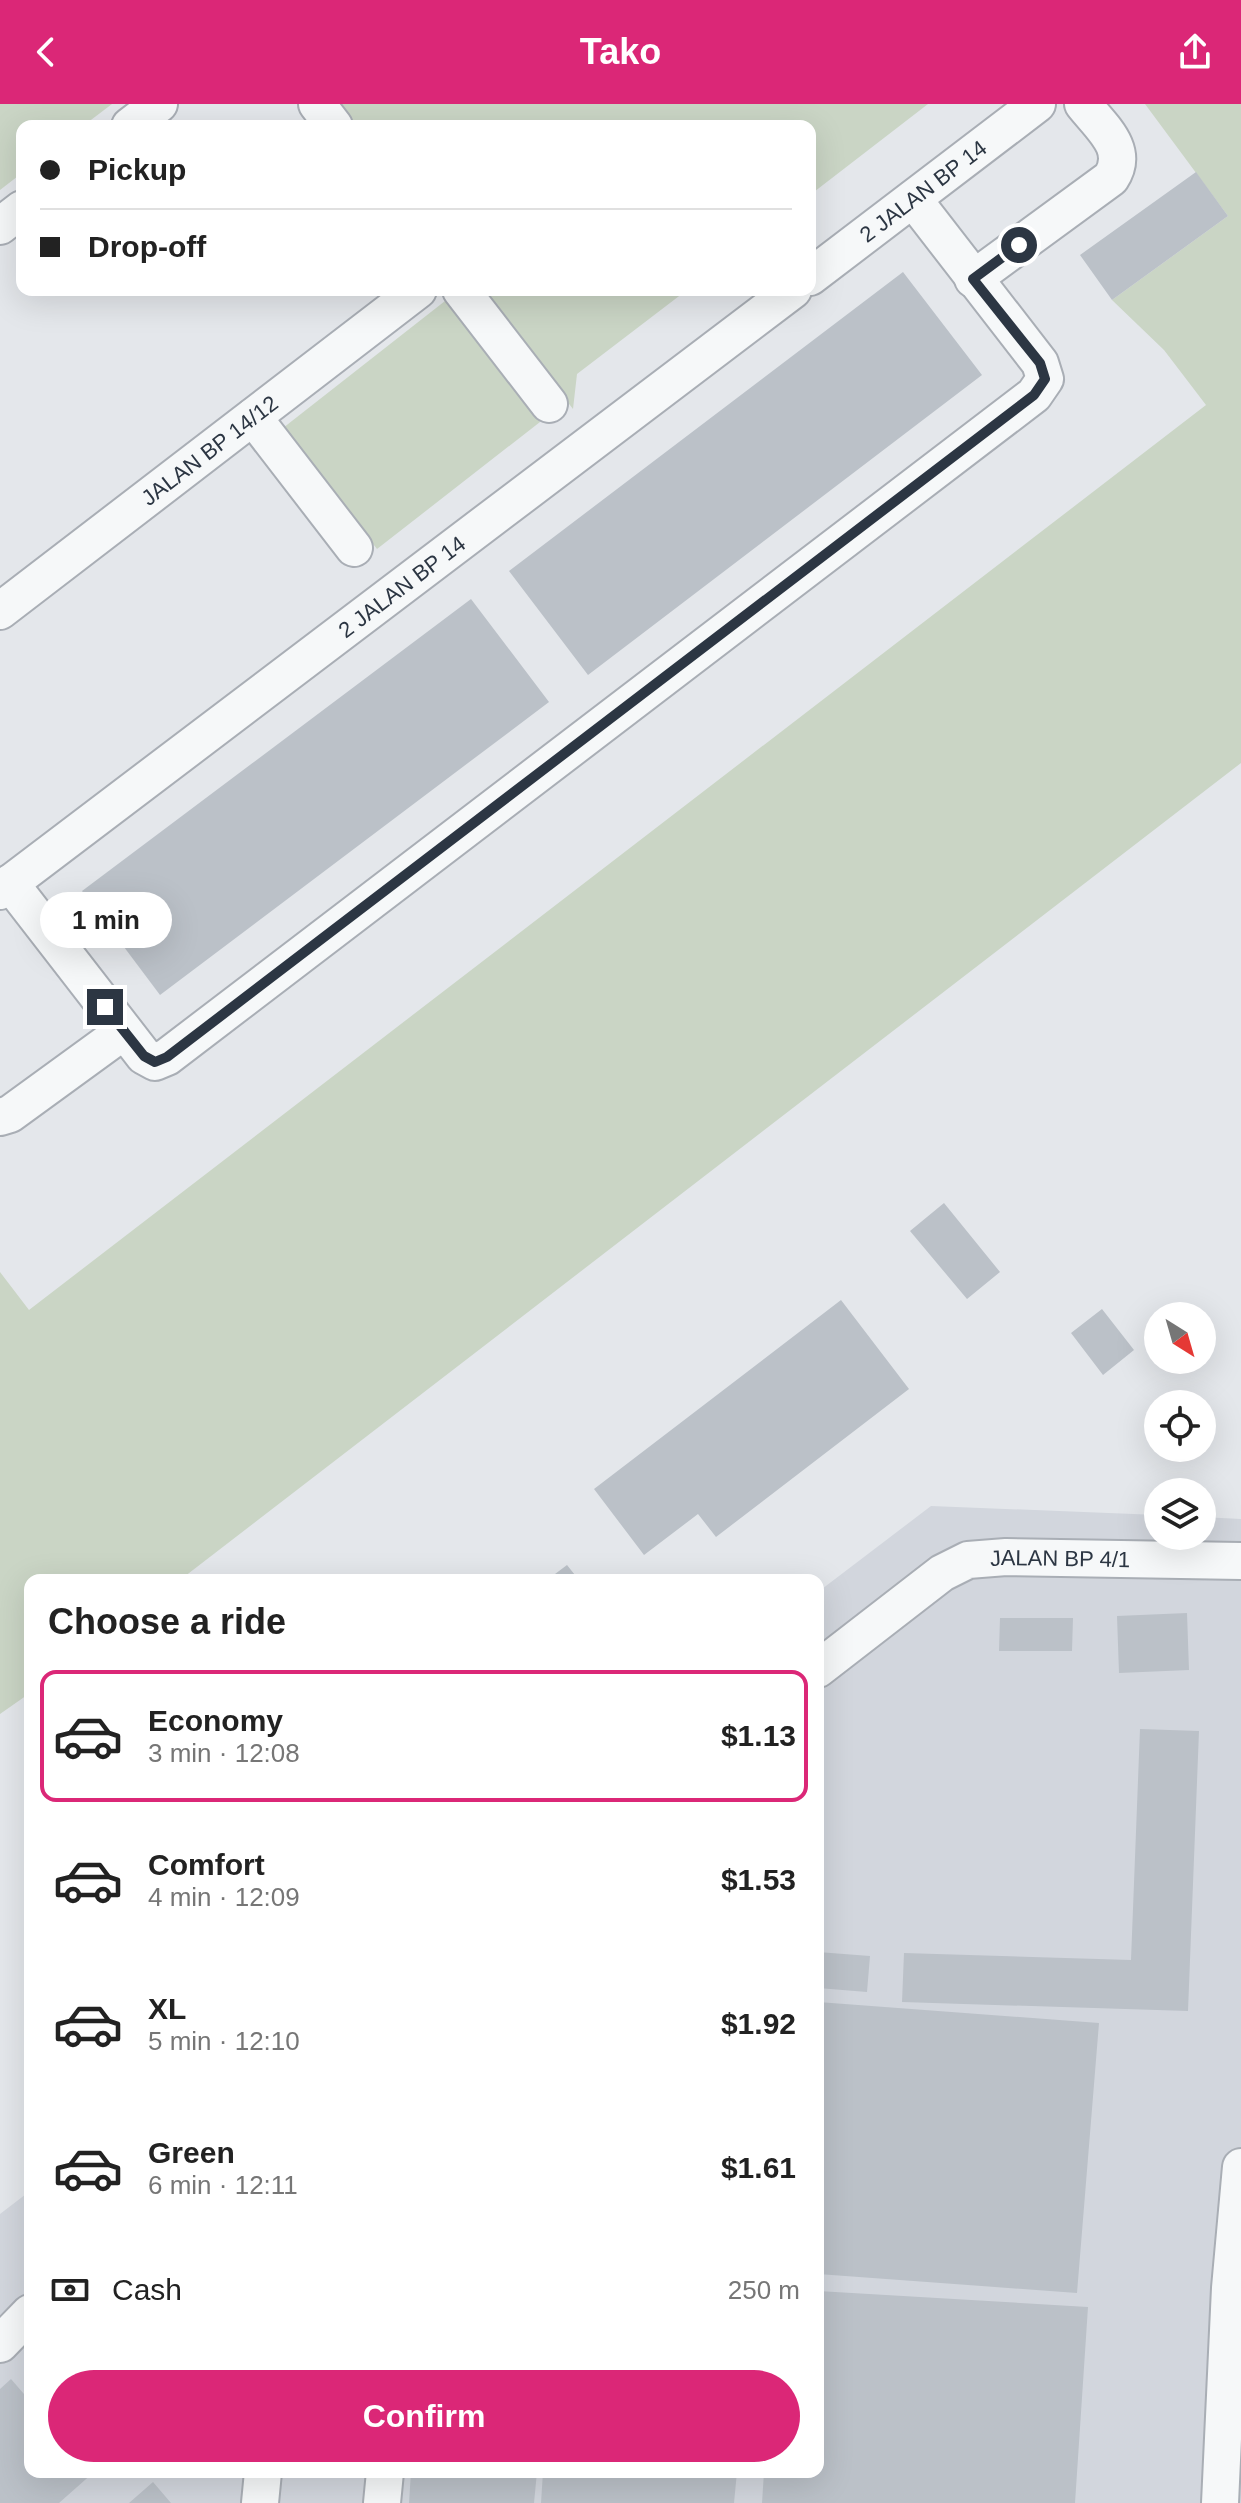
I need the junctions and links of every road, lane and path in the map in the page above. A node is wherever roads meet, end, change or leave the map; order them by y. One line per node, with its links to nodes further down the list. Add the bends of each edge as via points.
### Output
1 (159, 104): 5 (street)
2 (317, 104): 6 (street)
3 (1037, 104): 7 (street, 2 JALAN BP 14)
4 (1083, 104): 11 (street, via 1119,150 1111,178)
5 (138, 120)
6 (329, 120)
7 (913, 199): 10 (street, 2 JALAN BP 14); 11 (street)
8 (16, 214): 9 (street)
9 (0, 226)
10 (816, 272)
11 (973, 279): 20 (street, via 1040,363 1045,379 1034,395 167,1057 155,1062 144,1056)
12 (410, 296): 16 (street, JALAN BP 14/12)
13 (466, 296): 15 (street)
14 (785, 296): 19 (street, 2 JALAN BP 14)
15 (549, 404)
16 (253, 417): 17 (street); 18 (street, JALAN BP 14/12)
17 (354, 548)
18 (0, 611)
19 (5, 887): 20 (street)
20 (124, 1031): 21 (street)
21 (0, 1117)
22 (1241, 1561): 23 (street, JALAN BP 4/1, via 968,1560 942,1573)
23 (824, 1664)
24 (1241, 2167): 31 (street)
25 (24, 2319): 26 (street)
26 (0, 2344)
27 (262, 2478): 29 (street)
28 (384, 2478): 30 (street)
29 (260, 2503)
30 (382, 2503)
31 (1220, 2503)

